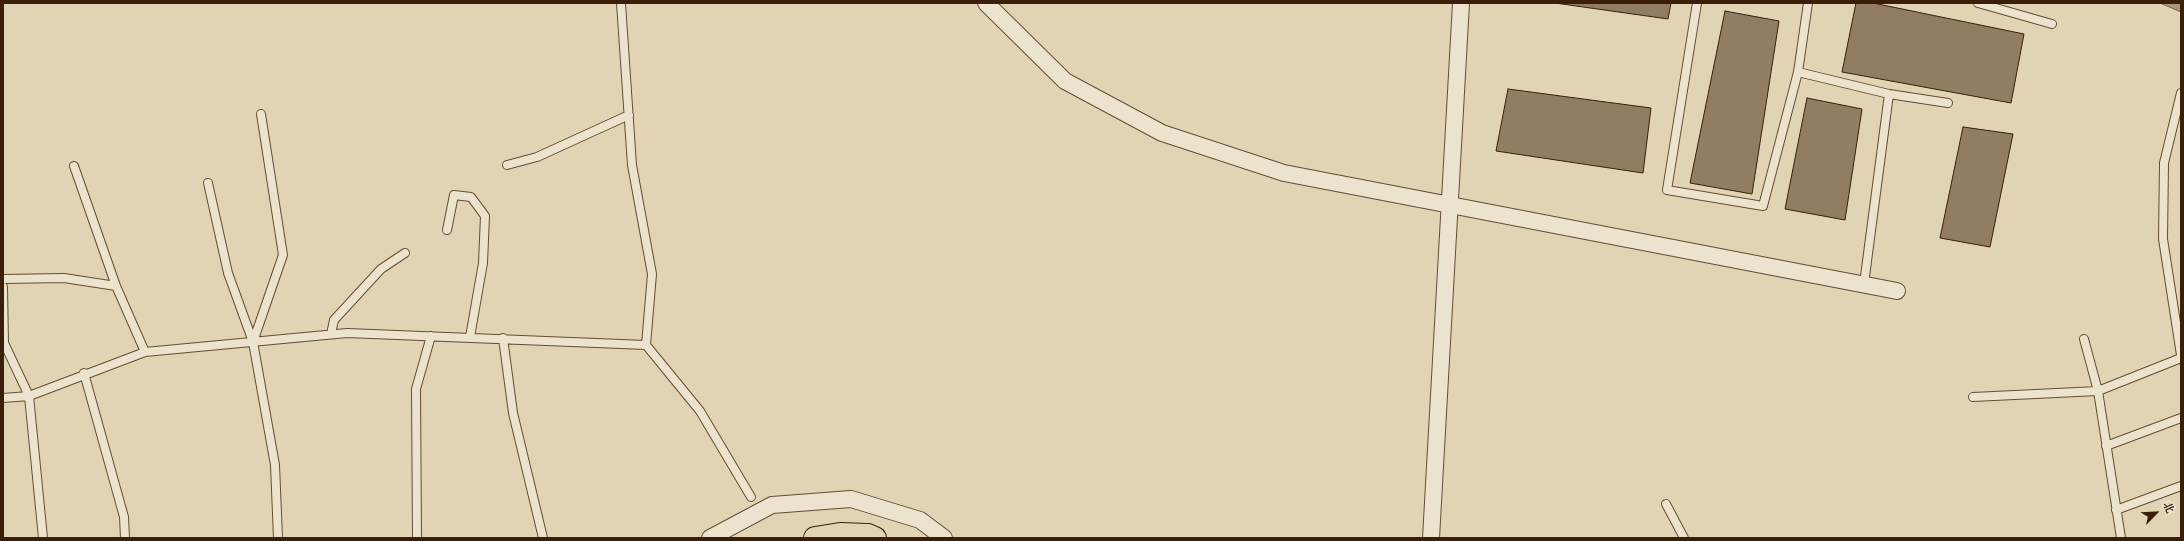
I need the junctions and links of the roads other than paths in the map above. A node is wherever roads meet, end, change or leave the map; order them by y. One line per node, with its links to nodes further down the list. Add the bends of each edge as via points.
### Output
1 (621, 3): 13 (lane)
2 (986, 3): 17 (street, via 1065,81 1162,133 1284,173)
3 (1461, 3): 17 (street)
4 (1697, 3): 8 (lane, via 1667,190 1763,206)
5 (1808, 3): 8 (lane)
6 (1978, 3): 7 (lane)
7 (2052, 24)
8 (1798, 72): 10 (lane)
9 (2181, 93): 33 (lane, via 2164,163 2162,239)
10 (1889, 94): 11 (lane); 21 (lane)
11 (1948, 103)
12 (261, 114): 30 (lane, via 283,255)
13 (629, 115): 14 (lane, via 537,156); 31 (lane, via 632,165 652,274)
14 (507, 165)
15 (74, 166): 22 (lane)
16 (208, 183): 30 (lane, via 228,274)
17 (1449, 205): 21 (street); 54 (street)
18 (447, 230): 27 (lane, via 454,194 471,197 485,216 483,264)
19 (405, 253): 25 (lane, via 380,269 334,320)
20 (3, 279): 22 (lane, via 64,278)
21 (1864, 284): 24 (street)
22 (116, 286): 32 (lane)
23 (3, 287): 36 (lane, via 4,343)
24 (1897, 291)
25 (331, 334): 26 (lane, via 347,332); 30 (lane)
26 (431, 336): 27 (lane); 48 (lane, via 416,388)
27 (470, 337): 28 (lane)
28 (503, 338): 31 (lane); 49 (lane, via 513,413)
29 (2084, 339): 35 (lane)
30 (253, 342): 32 (lane); 47 (lane, via 275,465)
31 (646, 346): 42 (lane, via 700,411)
32 (145, 352): 34 (lane)
33 (2181, 356): 35 (lane)
34 (84, 373): 36 (lane); 46 (lane, via 124,516)
35 (2098, 391): 37 (lane); 40 (lane)
36 (29, 396): 38 (lane); 45 (lane)
37 (1973, 397)
38 (3, 398)
39 (2181, 418): 40 (lane)
40 (2106, 446): 44 (lane)
41 (2181, 486): 44 (lane)
42 (751, 497)
43 (1666, 504): 55 (lane)
44 (2116, 510): 56 (lane)
45 (43, 538)
46 (125, 538)
47 (278, 538)
48 (417, 538)
49 (543, 538)
50 (710, 538): 53 (street, via 772,506 851,499 920,520)
51 (815, 538): 52 (main road, via 840,534 868,535)
52 (875, 538)
53 (944, 538)
54 (1431, 538)
55 (1684, 538)
56 (2121, 538)

